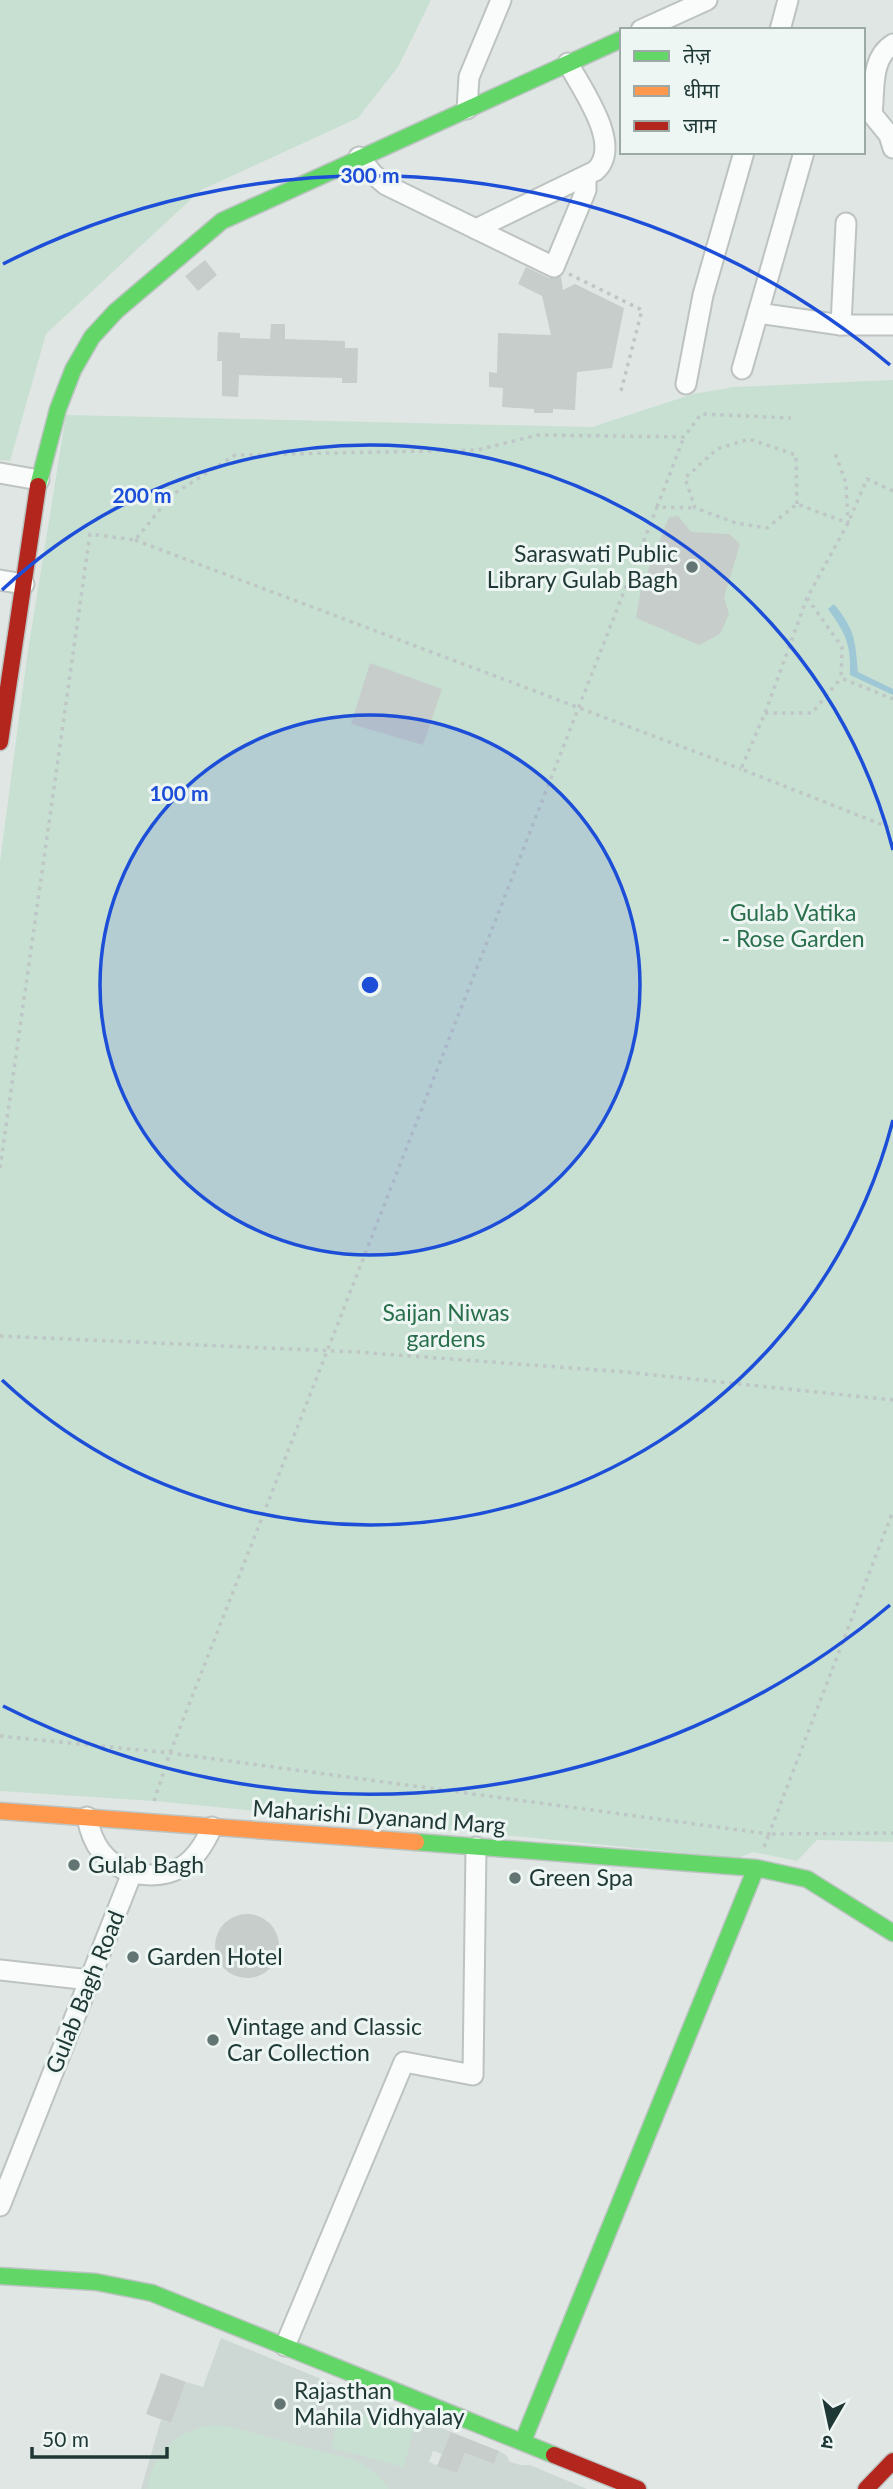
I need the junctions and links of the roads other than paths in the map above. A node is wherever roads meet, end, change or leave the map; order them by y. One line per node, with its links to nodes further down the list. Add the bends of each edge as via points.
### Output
1 (501, 0): 9 (street, via 469,77)
2 (707, 0): 4 (street)
3 (788, 0): 5 (street)
4 (645, 28)
5 (781, 28)
6 (620, 40): 8 (street)
7 (893, 44): 10 (street, via 877,62)
8 (568, 63): 9 (street); 15 (street, via 605,134 605,159)
9 (467, 109): 14 (street)
10 (868, 117): 11 (street, via 888,135)
11 (893, 148)
12 (743, 154): 22 (street, via 703,295)
13 (803, 154): 18 (street)
14 (359, 157): 17 (street, via 386,185); 24 (street, via 222,221 116,311 92,337 73,370)
15 (586, 176): 17 (street); 17 (street, via 586,190 554,267)
16 (846, 223): 19 (street)
17 (476, 229)
18 (758, 313): 19 (street); 21 (street)
19 (841, 325): 20 (street)
20 (893, 325)
21 (742, 369)
22 (686, 384)
23 (0, 473): 24 (street)
24 (39, 480): 26 (street)
25 (0, 580): 26 (street)
26 (24, 584): 27 (street)
27 (6, 655): 28 (street)
28 (0, 742)
29 (0, 1811): 30 (street, Maharishi Dyanand Marg)
30 (87, 1818): 31 (street, Maharishi Dyanand Marg); 34 (street, via 90,1835 103,1856)
31 (212, 1827): 32 (street, Maharishi Dyanand Marg); 34 (street, via 204,1846 179,1869 153,1876)
32 (476, 1847): 33 (street, Maharishi Dyanand Marg); 40 (street, via 473,2074 404,2062)
33 (755, 1868): 35 (street, Maharishi Dyanand Marg, via 807,1879); 41 (street)
34 (132, 1873): 37 (street, Gulab Bagh Road)
35 (893, 1933)
36 (0, 1970): 37 (street)
37 (90, 1980): 38 (street, Gulab Bagh Road)
38 (1, 2200)
39 (0, 2276): 40 (street, via 124,2285)
40 (285, 2346): 41 (street)
41 (523, 2441): 43 (street)
42 (893, 2461): 44 (street)
43 (638, 2489)
44 (866, 2489)

